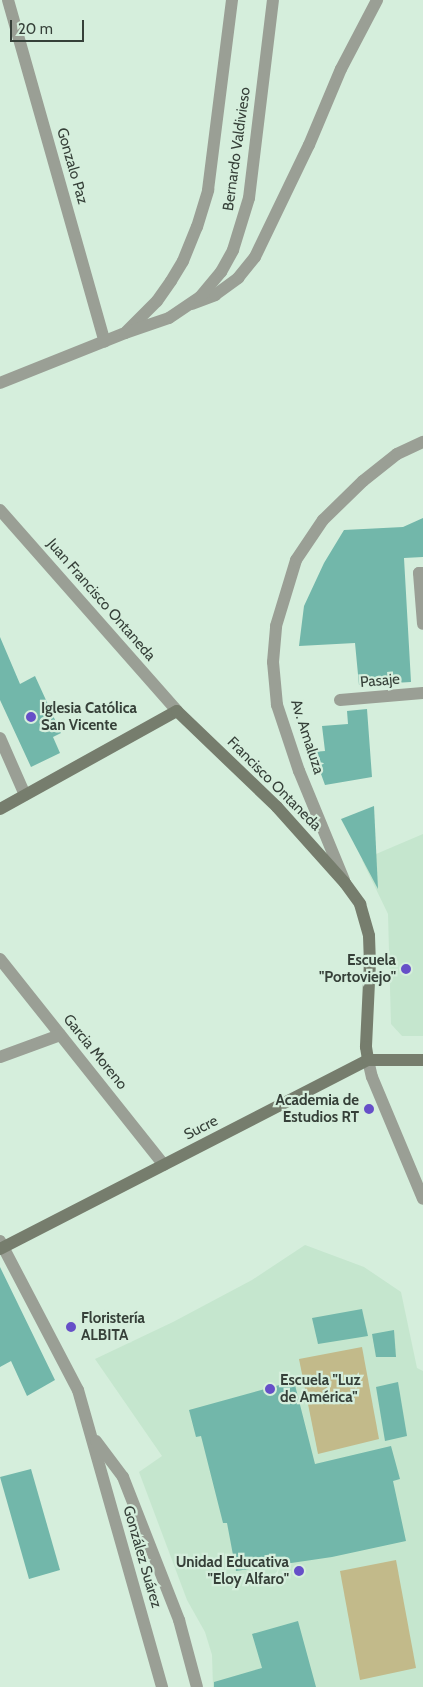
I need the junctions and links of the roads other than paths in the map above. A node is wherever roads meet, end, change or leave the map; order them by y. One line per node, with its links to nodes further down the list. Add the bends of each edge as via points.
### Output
1 (8, 0): 7 (street, Gonzalo Paz)
2 (232, 0): 6 (street, Bernardo Valdivieso, via 208,190 198,226 171,282)
3 (273, 0): 5 (street, Bernardo Valdivieso, via 249,198 233,250 221,272)
4 (378, 0): 5 (street, via 341,69 309,145 255,257 238,278 215,295)
5 (191, 304): 6 (street, Bernardo Valdivieso, via 169,318)
6 (125, 333): 7 (street, Bernardo Valdivieso)
7 (104, 342): 8 (street, Bernardo Valdivieso)
8 (0, 383)
9 (423, 442): 19 (street, Av. Amaluza, via 397,454 363,480 323,520 296,560 276,626 273,662 277,705 299,771)
10 (0, 510): 15 (street, Juan Francisco Ontaneda)
11 (423, 573): 12 (street, via 419,574)
12 (423, 624)
13 (423, 693): 14 (street, Pasaje)
14 (340, 700)
15 (177, 711): 17 (main road); 19 (main road, Francisco Ontaneda, via 277,807)
16 (0, 738): 17 (street)
17 (24, 795): 18 (main road)
18 (0, 809)
19 (345, 883): 23 (main road, Av. Amaluza, via 360,904 368,936)
20 (0, 959): 21 (street, Garcia Moreno)
21 (60, 1035): 22 (street); 25 (street, Garcia Moreno)
22 (0, 1057)
23 (368, 1060): 24 (main road, Sucre); 25 (main road, Sucre); 26 (street, via 372,1077)
24 (423, 1060)
25 (164, 1165): 27 (main road, Sucre)
26 (423, 1199)
27 (1, 1246): 28 (street, González Suárez, via 78,1390)
28 (91, 1435): 29 (street, González Suárez); 30 (street, González Suárez, via 123,1477 179,1620)
29 (162, 1687)
30 (197, 1687)

